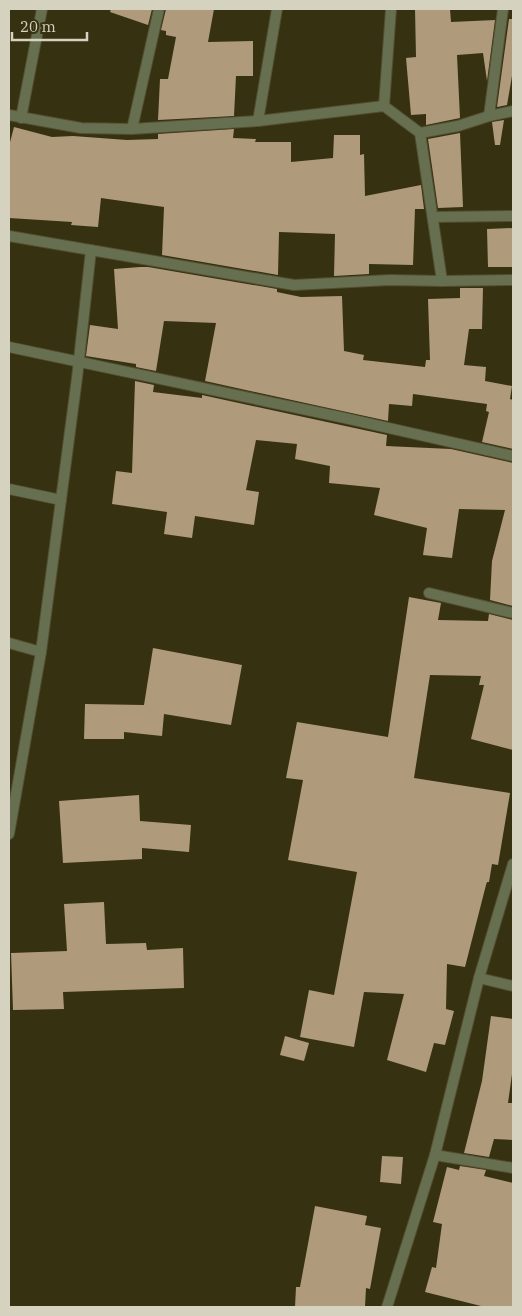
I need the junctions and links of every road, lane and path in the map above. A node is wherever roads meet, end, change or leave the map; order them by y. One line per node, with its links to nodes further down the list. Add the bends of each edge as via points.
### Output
1 (42, 9): 10 (street)
2 (159, 9): 12 (street)
3 (277, 9): 11 (street)
4 (391, 9): 6 (street)
5 (504, 9): 9 (street)
6 (384, 106): 11 (street); 13 (street)
7 (513, 111): 9 (street)
8 (9, 115): 10 (street)
9 (489, 116): 13 (street)
10 (20, 118): 12 (street, via 81,128)
11 (258, 121): 12 (street)
12 (132, 129)
13 (420, 133): 15 (street)
14 (513, 216): 15 (street)
15 (434, 217): 19 (street)
16 (9, 236): 17 (street)
17 (91, 250): 19 (street, via 294,285); 21 (street)
18 (513, 280): 19 (street)
19 (442, 281)
20 (9, 348): 21 (street)
21 (78, 362): 22 (street); 24 (street)
22 (513, 456)
23 (9, 489): 24 (street)
24 (61, 500): 28 (street)
25 (429, 592): 26 (street)
26 (513, 614)
27 (9, 643): 28 (street)
28 (41, 652): 29 (street)
29 (9, 834)
30 (513, 864): 31 (street)
31 (479, 978): 32 (street); 33 (street)
32 (513, 986)
33 (435, 1155): 34 (street); 35 (street)
34 (513, 1168)
35 (387, 1307)

